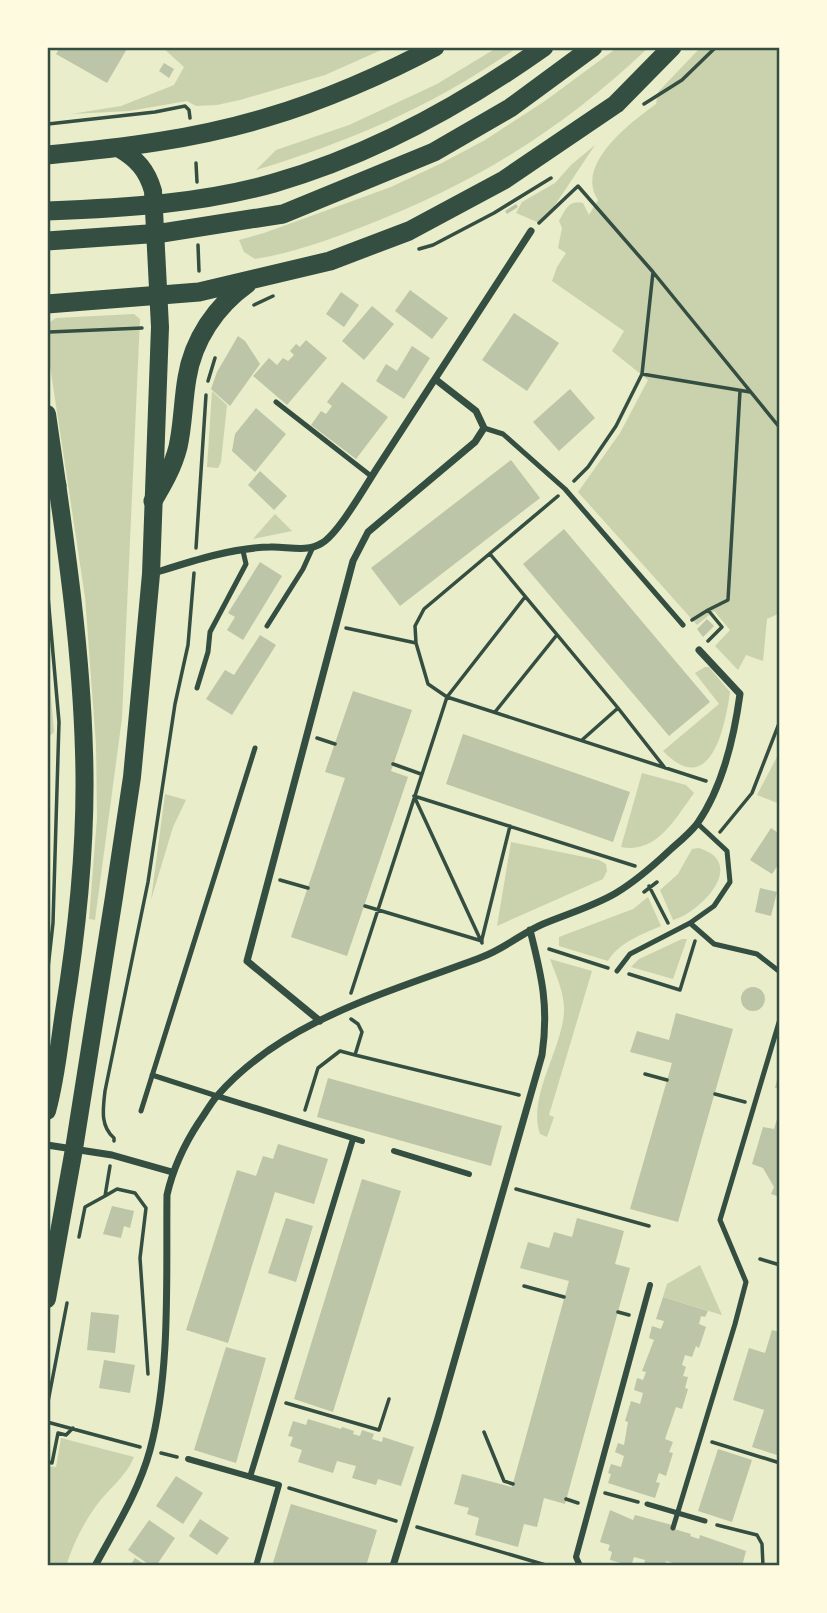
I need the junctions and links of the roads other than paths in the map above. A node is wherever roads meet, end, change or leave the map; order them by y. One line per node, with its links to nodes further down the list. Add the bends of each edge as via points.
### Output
1 (435, 47): 5 (highway, via 269,117)
2 (544, 47): 7 (highway, via 438,116 346,158 274,183 181,201)
3 (593, 47): 9 (highway, via 510,108 434,152 283,214 162,233)
4 (672, 47): 10 (highway, via 616,104 504,180 409,231 330,261)
5 (118, 148): 6 (highway); 11 (main road, via 146,171 153,191)
6 (47, 155)
7 (47, 211)
8 (531, 230): 13 (street)
9 (47, 241)
10 (253, 280): 11 (highway); 19 (highway, via 219,309 192,355 178,448)
11 (160, 296): 12 (highway); 19 (main road)
12 (47, 304)
13 (435, 379): 16 (street, via 476,411); 17 (street)
14 (276, 402): 17 (lane)
15 (47, 414): 18 (main road)
16 (484, 428): 23 (lane, via 503,434 565,489); 34 (street, via 475,442 368,532 353,561 335,625 247,961)
17 (372, 476): 20 (street, via 334,531)
18 (52, 477): 37 (main road, via 82,691 85,754 81,886)
19 (153, 501): 22 (main road)
20 (313, 547): 21 (street); 24 (lane)
21 (243, 551): 22 (street); 26 (lane, via 246,564 210,632)
22 (151, 574): 42 (main road, via 132,777)
23 (683, 625)
24 (267, 626)
25 (699, 650): 28 (street, via 740,694 734,736 717,785)
26 (197, 688)
27 (255, 748): 35 (lane)
28 (697, 823): 29 (lane, via 727,851 730,883 714,906); 30 (street, via 643,875 615,894)
29 (690, 923): 31 (lane, via 630,954); 32 (lane, via 714,944 757,954)
30 (530, 930): 34 (street, via 485,956); 56 (street, via 544,987 542,1055)
31 (617, 971)
32 (780, 972)
33 (780, 1019): 51 (lane, via 720,1220 746,1282)
34 (320, 1021): 36 (street, via 248,1067)
35 (152, 1075): 36 (lane); 38 (lane)
36 (217, 1096): 39 (street); 44 (street)
37 (47, 1111)
38 (141, 1111)
39 (353, 1139): 40 (street); 49 (street)
40 (362, 1142)
41 (47, 1146): 42 (street)
42 (74, 1149): 44 (street); 47 (main road)
43 (394, 1152): 45 (street)
44 (172, 1172): 54 (street, via 167,1195 163,1372 150,1450 131,1500)
45 (469, 1174)
46 (650, 1285): 57 (street, via 576,1557)
47 (47, 1299)
48 (188, 1459): 49 (street)
49 (250, 1477): 55 (street, via 279,1485)
50 (647, 1504): 51 (lane)
51 (678, 1513): 52 (lane); 53 (lane)
52 (705, 1521)
53 (673, 1528)
54 (95, 1566)
55 (256, 1566)
56 (393, 1566)
57 (580, 1566)

